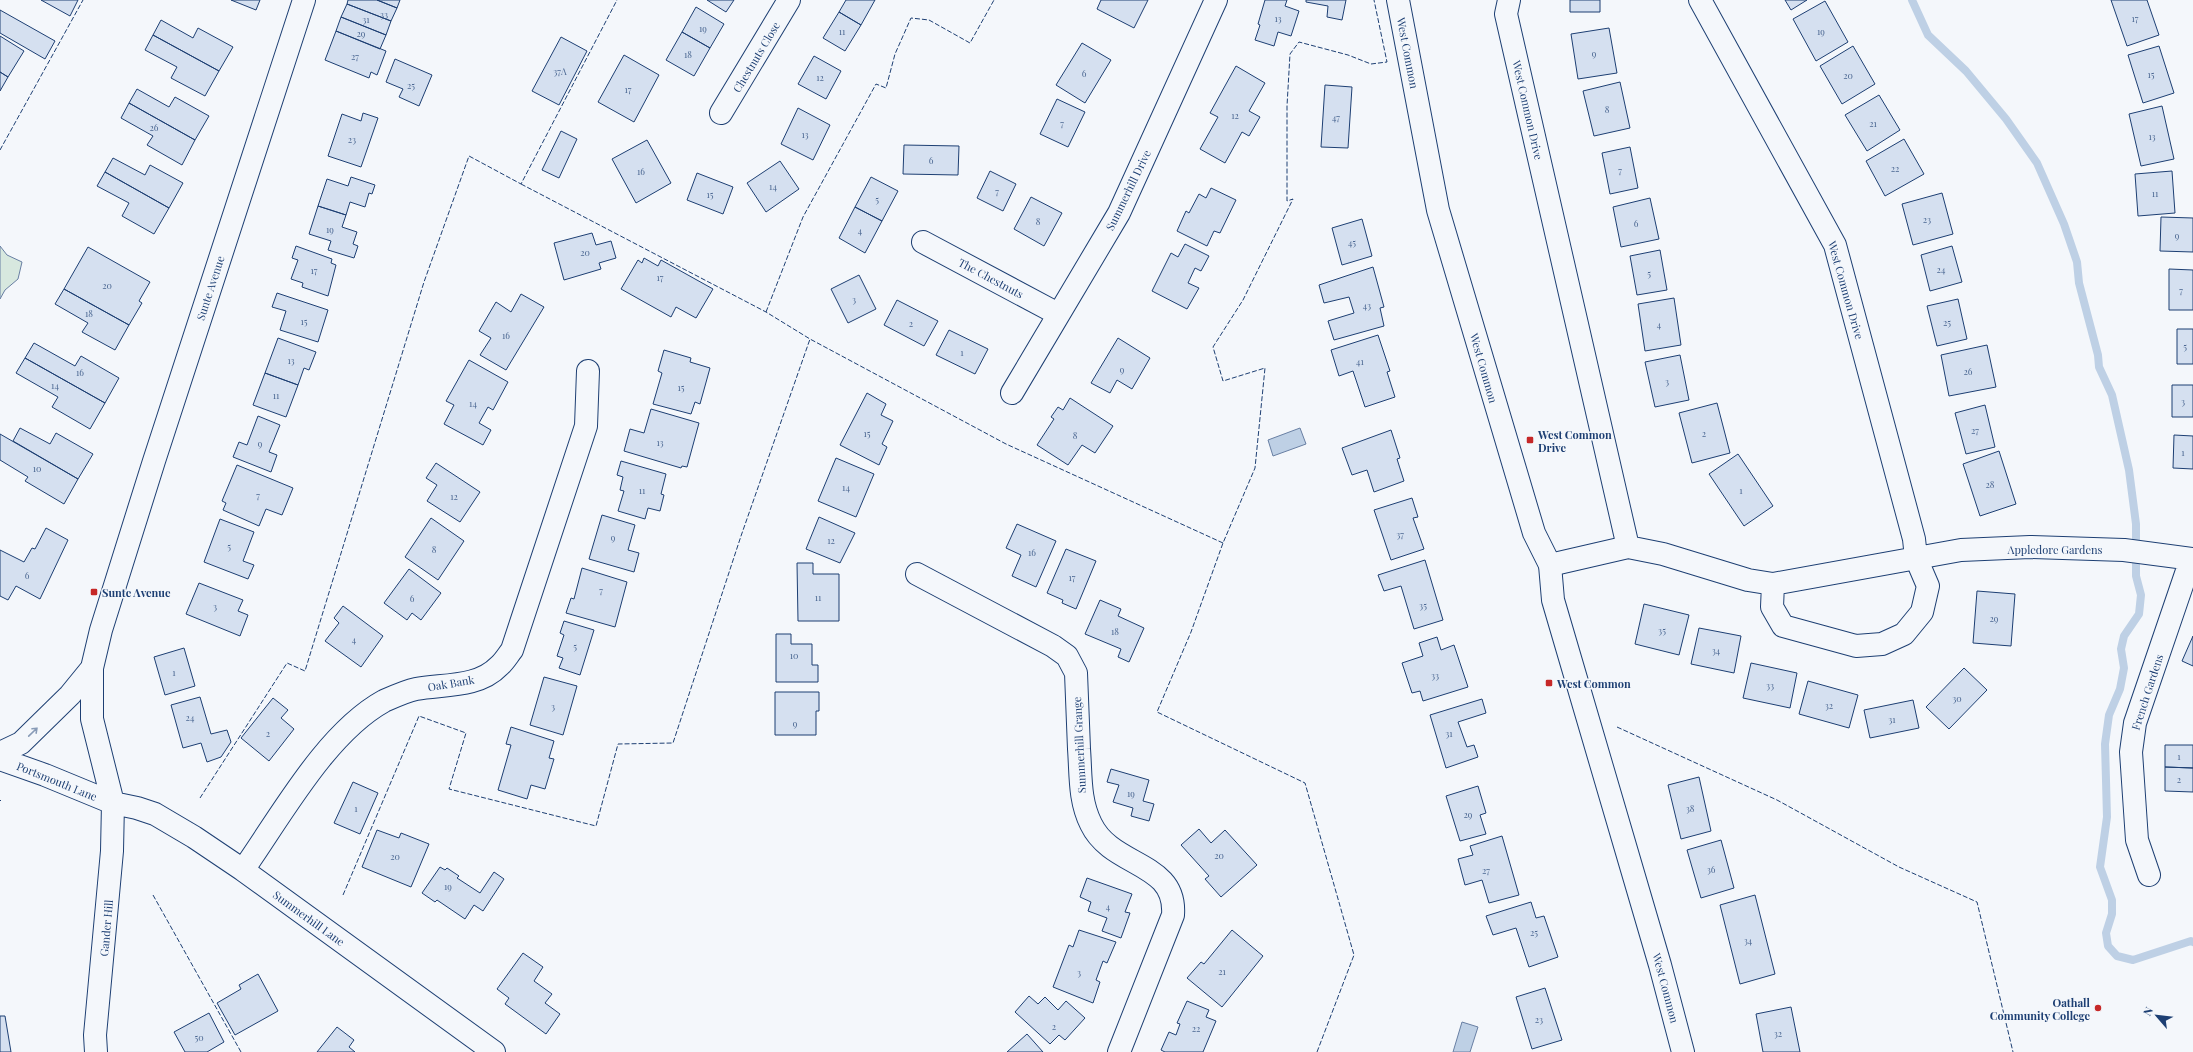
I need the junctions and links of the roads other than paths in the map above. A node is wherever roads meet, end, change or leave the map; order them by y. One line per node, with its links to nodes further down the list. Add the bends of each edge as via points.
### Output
1 (304, 0): 18 (street, Sunte Avenue, via 154,461 101,630)
2 (789, 0): 7 (street, Chestnuts Close)
3 (1216, 0): 9 (street, Summerhill Drive, via 1119,213)
4 (1398, 0): 15 (street, West Common, via 1438,210 1534,533)
5 (1509, 0): 12 (street, West Common Drive, via 1506,14)
6 (1700, 0): 13 (street, West Common Drive, via 1835,245 1914,539)
7 (721, 113)
8 (923, 242): 9 (street, The Chestnuts)
9 (1058, 314): 11 (street, Summerhill Drive)
10 (588, 371): 22 (street, Oak Bank, via 586,426 512,650 498,667 482,678 414,690 385,701 360,717 320,760)
11 (1012, 393)
12 (1628, 547): 15 (street); 17 (street, via 1663,554 1748,580)
13 (1916, 558): 14 (street, Appledore Gardens, via 1961,550 2030,547 2124,550); 17 (street); 17 (street, West Common Drive, via 1928,586 1922,612 1904,634 1882,644 1856,646 1783,626 1772,607)
14 (2192, 559): 23 (street, French Gardens, via 2135,723 2130,752 2137,840)
15 (1550, 565): 27 (street, West Common, via 1553,600)
16 (917, 574): 26 (street, Summerhill Grange, via 1053,646 1067,656 1076,673 1082,798 1091,824 1104,843 1152,872 1170,890 1174,915)
17 (1773, 584)
18 (92, 668): 19 (street, Sunte Avenue, one-way to 18, via 21,743 70,695); 21 (street, Sunte Avenue, via 92,719)
19 (0, 753)
20 (0, 759): 21 (street, Portsmouth Lane, via 74,786)
21 (113, 804): 22 (street, Summerhill Lane, via 155,814); 24 (street, Gander Hill, via 112,851 95,1035)
22 (243, 870): 25 (street, Summerhill Lane)
23 (2149, 875)
24 (96, 1052)
25 (494, 1052)
26 (1119, 1052)
27 (1683, 1052)

